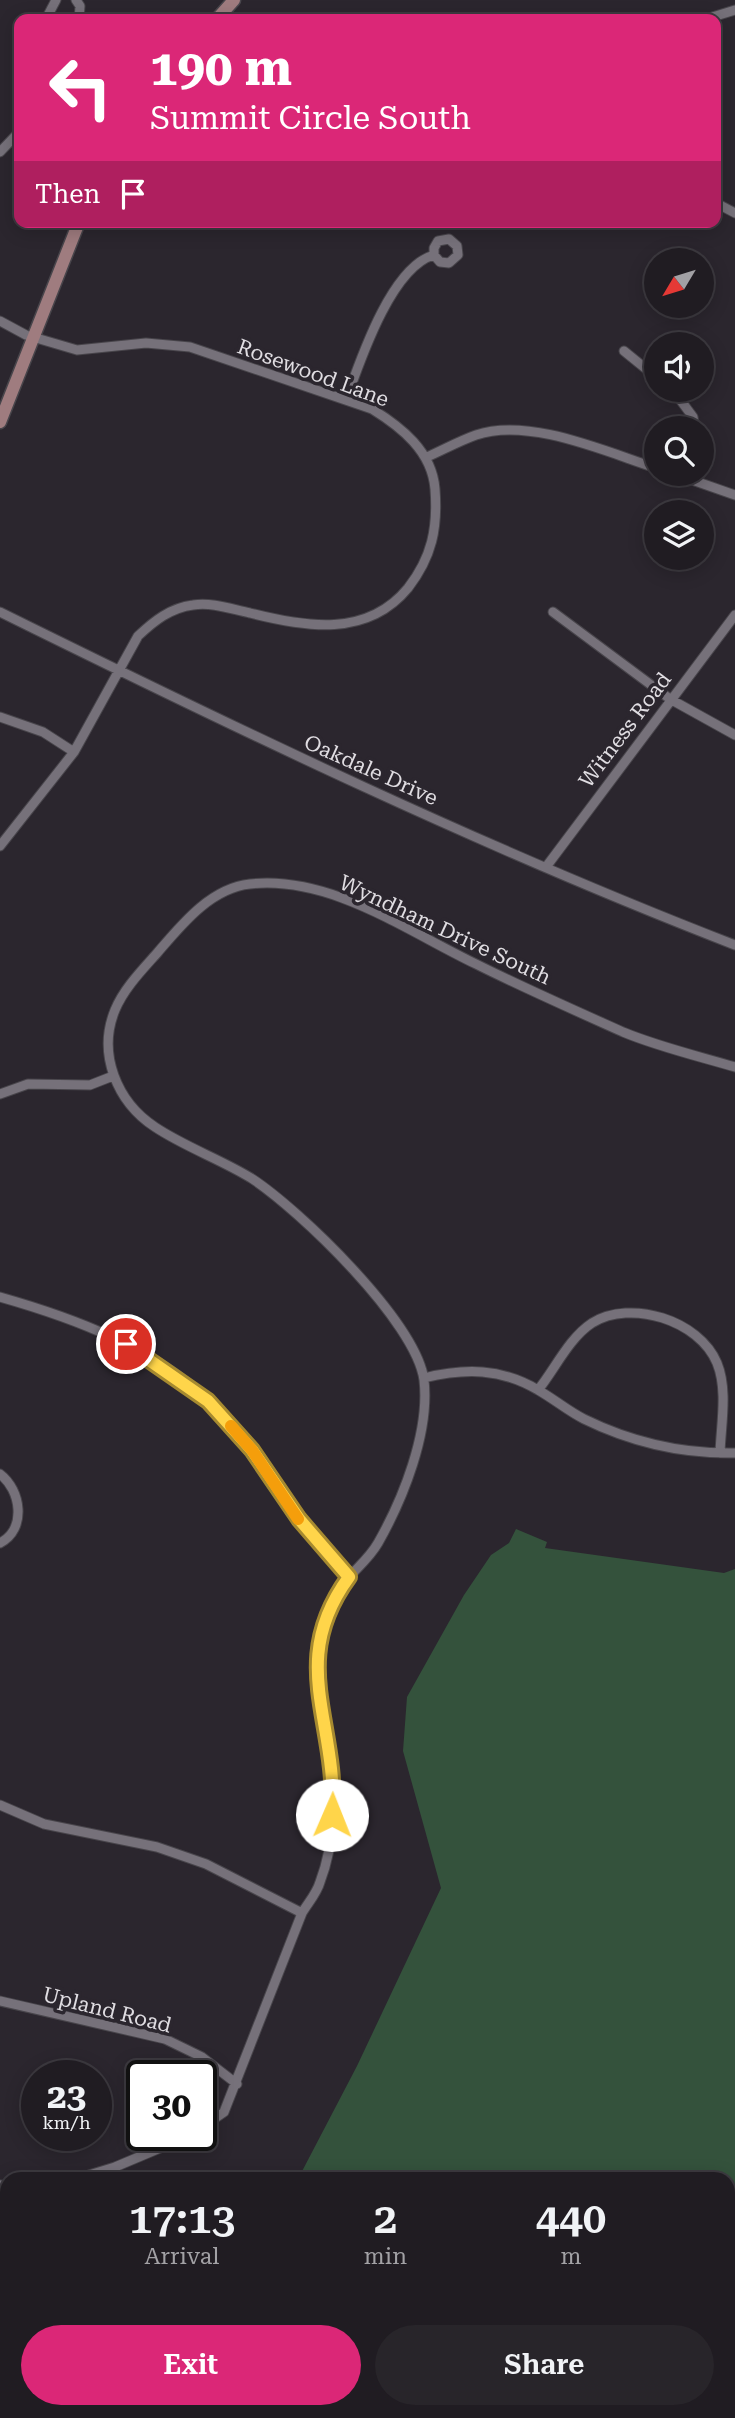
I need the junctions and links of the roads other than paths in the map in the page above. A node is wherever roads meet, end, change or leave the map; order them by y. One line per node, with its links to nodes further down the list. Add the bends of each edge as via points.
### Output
1 (234, 0): 2 (street)
2 (221, 14)
3 (14, 137): 4 (street)
4 (0, 152)
5 (77, 228): 8 (street)
6 (434, 255): 11 (street, via 419,263 373,325)
7 (0, 321): 8 (street, Rosewood Lane)
8 (33, 338): 11 (street, Rosewood Lane, via 77,350 146,343 190,347); 12 (street)
9 (624, 351): 10 (street)
10 (644, 367)
11 (346, 400): 13 (street, Rosewood Lane, via 397,425)
12 (0, 422)
13 (427, 457): 14 (street, via 478,434 510,429 559,438); 20 (street, via 437,513 433,544 421,571 384,610 356,622 315,626 212,604 191,605 153,622 138,636)
14 (644, 464)
15 (713, 486): 16 (street)
16 (735, 495)
17 (0, 612): 20 (street, Oakdale Drive)
18 (553, 612): 21 (street)
19 (735, 615): 21 (street, Witness Road)
20 (119, 671): 24 (street); 26 (street, Oakdale Drive, via 243,732)
21 (670, 699): 23 (street); 26 (street, Witness Road)
22 (0, 718): 24 (street, via 43,732)
23 (735, 735)
24 (74, 752): 25 (street)
25 (0, 846)
26 (546, 867): 27 (street, Oakdale Drive)
27 (735, 945)
28 (735, 1067): 29 (street, Wyndham Drive South, via 629,1034 474,964 384,917 324,892 281,882 244,884 211,899 137,975 116,1009 107,1041)
29 (113, 1076): 30 (street, via 90,1085 27,1084); 32 (street, Wyndham Drive South, via 132,1109 155,1127 252,1179 328,1242 409,1342)
30 (0, 1094)
31 (0, 1297): 38 (street, via 82,1323 126,1344 208,1401 252,1450 299,1519)
32 (424, 1378): 33 (street, via 469,1369 515,1378); 38 (street, Wyndham Drive South, via 423,1420 412,1466 378,1544)
33 (538, 1390): 34 (street, via 583,1419 629,1437 680,1452); 34 (street, via 573,1341 610,1315 632,1313 679,1324 700,1339 716,1360 722,1381)
34 (720, 1453): 35 (street)
35 (735, 1453)
36 (0, 1474): 37 (street, via 15,1490 19,1504 14,1529)
37 (0, 1544)
38 (349, 1577): 40 (street, Wyndham Drive South, via 322,1626 315,1665 331,1751 333,1797 320,1884)
39 (0, 1805): 40 (street, via 44,1824 157,1847 205,1864)
40 (302, 1913): 42 (street, Wyndham Drive South)
41 (0, 2001): 42 (street, Upland Road, via 165,2039 202,2057)
42 (237, 2084): 43 (street, Wyndham Drive South)
43 (217, 2117)
44 (153, 2151): 45 (street)
45 (99, 2172)

